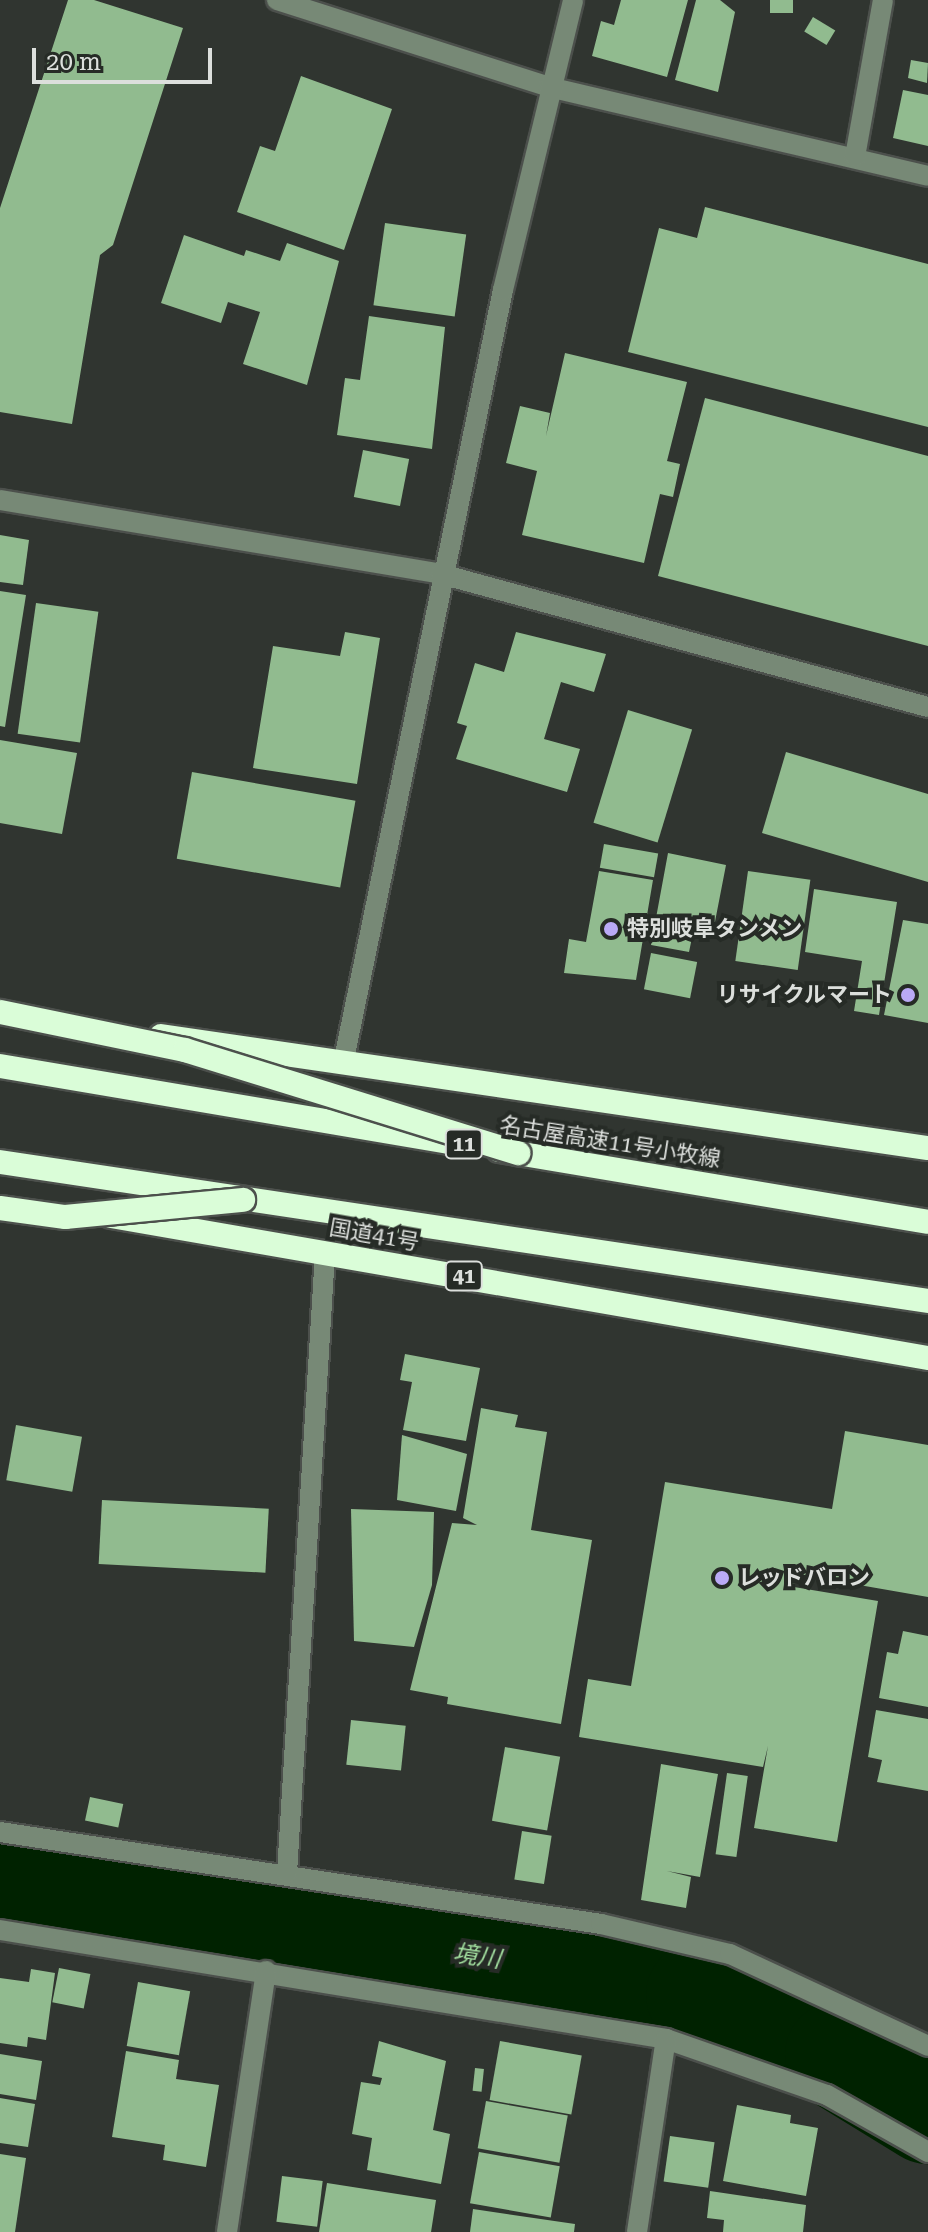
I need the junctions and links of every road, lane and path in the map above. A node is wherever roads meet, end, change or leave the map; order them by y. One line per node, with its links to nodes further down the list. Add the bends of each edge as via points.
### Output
1 (277, 0): 4 (street)
2 (573, 0): 4 (street)
3 (883, 0): 5 (street)
4 (549, 87): 5 (street); 8 (street)
5 (855, 157): 6 (street)
6 (928, 176)
7 (0, 500): 8 (street)
8 (441, 574): 9 (street); 11 (street)
9 (928, 707)
10 (0, 1014): 11 (highway); 14 (highway, bridge, via 185,1050)
11 (344, 1059): 13 (highway)
12 (0, 1066): 14 (highway, 名古屋高速11号小牧線 / 11, bridge)
13 (928, 1148)
14 (518, 1153): 19 (highway, 名古屋高速11号小牧線 / 11)
15 (0, 1162): 17 (highway, bridge)
16 (0, 1197): 20 (highway, 国道41号 / 41)
17 (243, 1200): 18 (highway, bridge, via 65,1217); 21 (highway)
18 (0, 1208)
19 (928, 1222)
20 (325, 1253): 22 (highway, 国道41号 / 41); 24 (street)
21 (928, 1301)
22 (928, 1358)
23 (0, 1832): 24 (street)
24 (287, 1873): 28 (street, via 601,1924 730,1954)
25 (0, 1930): 26 (street)
26 (266, 1971): 27 (street); 30 (street)
27 (666, 2039): 29 (street, via 827,2095); 31 (street)
28 (928, 2046)
29 (928, 2152)
30 (227, 2232)
31 (637, 2232)

